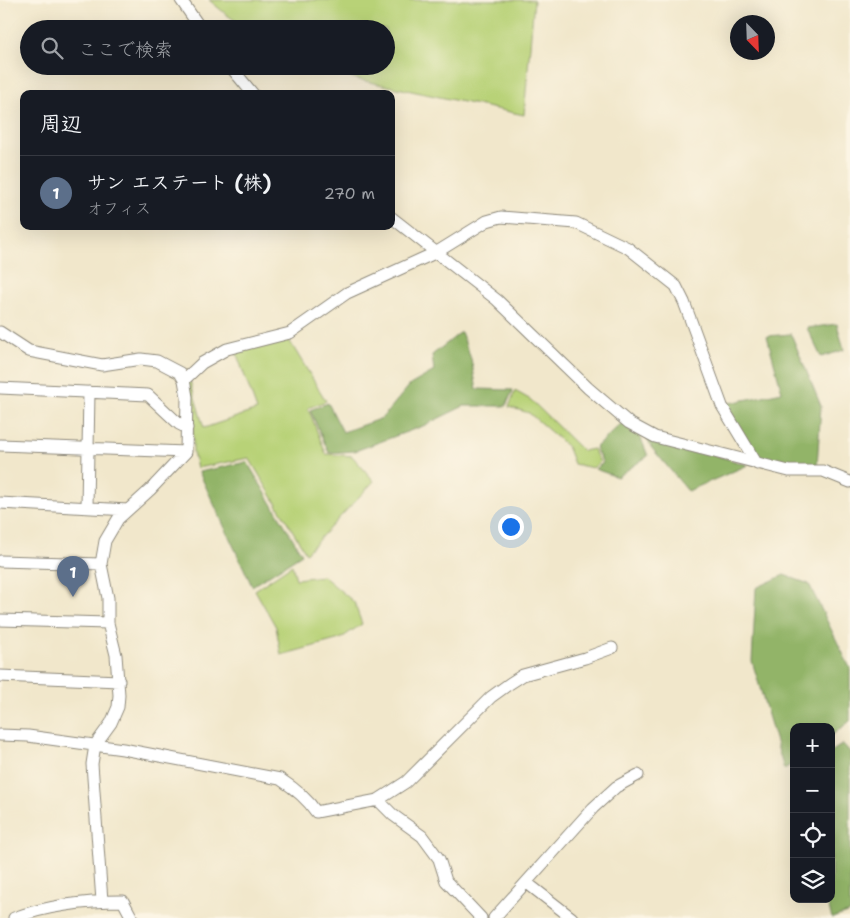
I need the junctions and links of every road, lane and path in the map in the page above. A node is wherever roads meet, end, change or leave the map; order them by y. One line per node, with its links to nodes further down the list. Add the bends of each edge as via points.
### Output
1 (181, 0): 2 (street)
2 (195, 20)
3 (237, 75): 4 (street)
4 (250, 90)
5 (395, 220): 6 (street)
6 (437, 252): 8 (street, via 347,293 290,333 227,349 202,363); 15 (street, via 497,300 629,423 655,437); 15 (street, via 487,221 501,217 576,223 628,248 676,286 722,406)
7 (0, 332): 8 (street, via 29,351 102,366 141,359 157,361 180,373)
8 (184, 380): 11 (street)
9 (0, 388): 10 (street)
10 (89, 392): 11 (street, via 148,395); 13 (street)
11 (187, 428): 14 (street)
12 (0, 445): 13 (street)
13 (87, 449): 14 (street); 18 (street)
14 (186, 452): 19 (street)
15 (757, 464): 16 (street, via 789,471 822,471)
16 (850, 482)
17 (0, 503): 18 (street)
18 (87, 507): 19 (street)
19 (128, 510): 21 (street, via 118,519 105,541)
20 (0, 561): 21 (street)
21 (101, 564): 23 (street, via 108,598)
22 (0, 620): 23 (street)
23 (108, 623): 26 (street)
24 (612, 648): 30 (street, via 523,675 509,684 491,697 406,782)
25 (0, 676): 26 (street)
26 (119, 681): 28 (street, via 118,706 112,723)
27 (0, 735): 28 (street)
28 (95, 745): 30 (street, via 280,779 295,788 316,812); 32 (street, via 92,764)
29 (638, 775): 31 (street, via 616,787 593,808)
30 (378, 800): 35 (street, via 392,815 422,836 439,859 446,881)
31 (527, 883): 36 (street); 37 (street)
32 (102, 901): 33 (street, via 62,904); 34 (street, via 123,901)
33 (14, 918)
34 (132, 918)
35 (481, 918)
36 (494, 918)
37 (572, 918)

